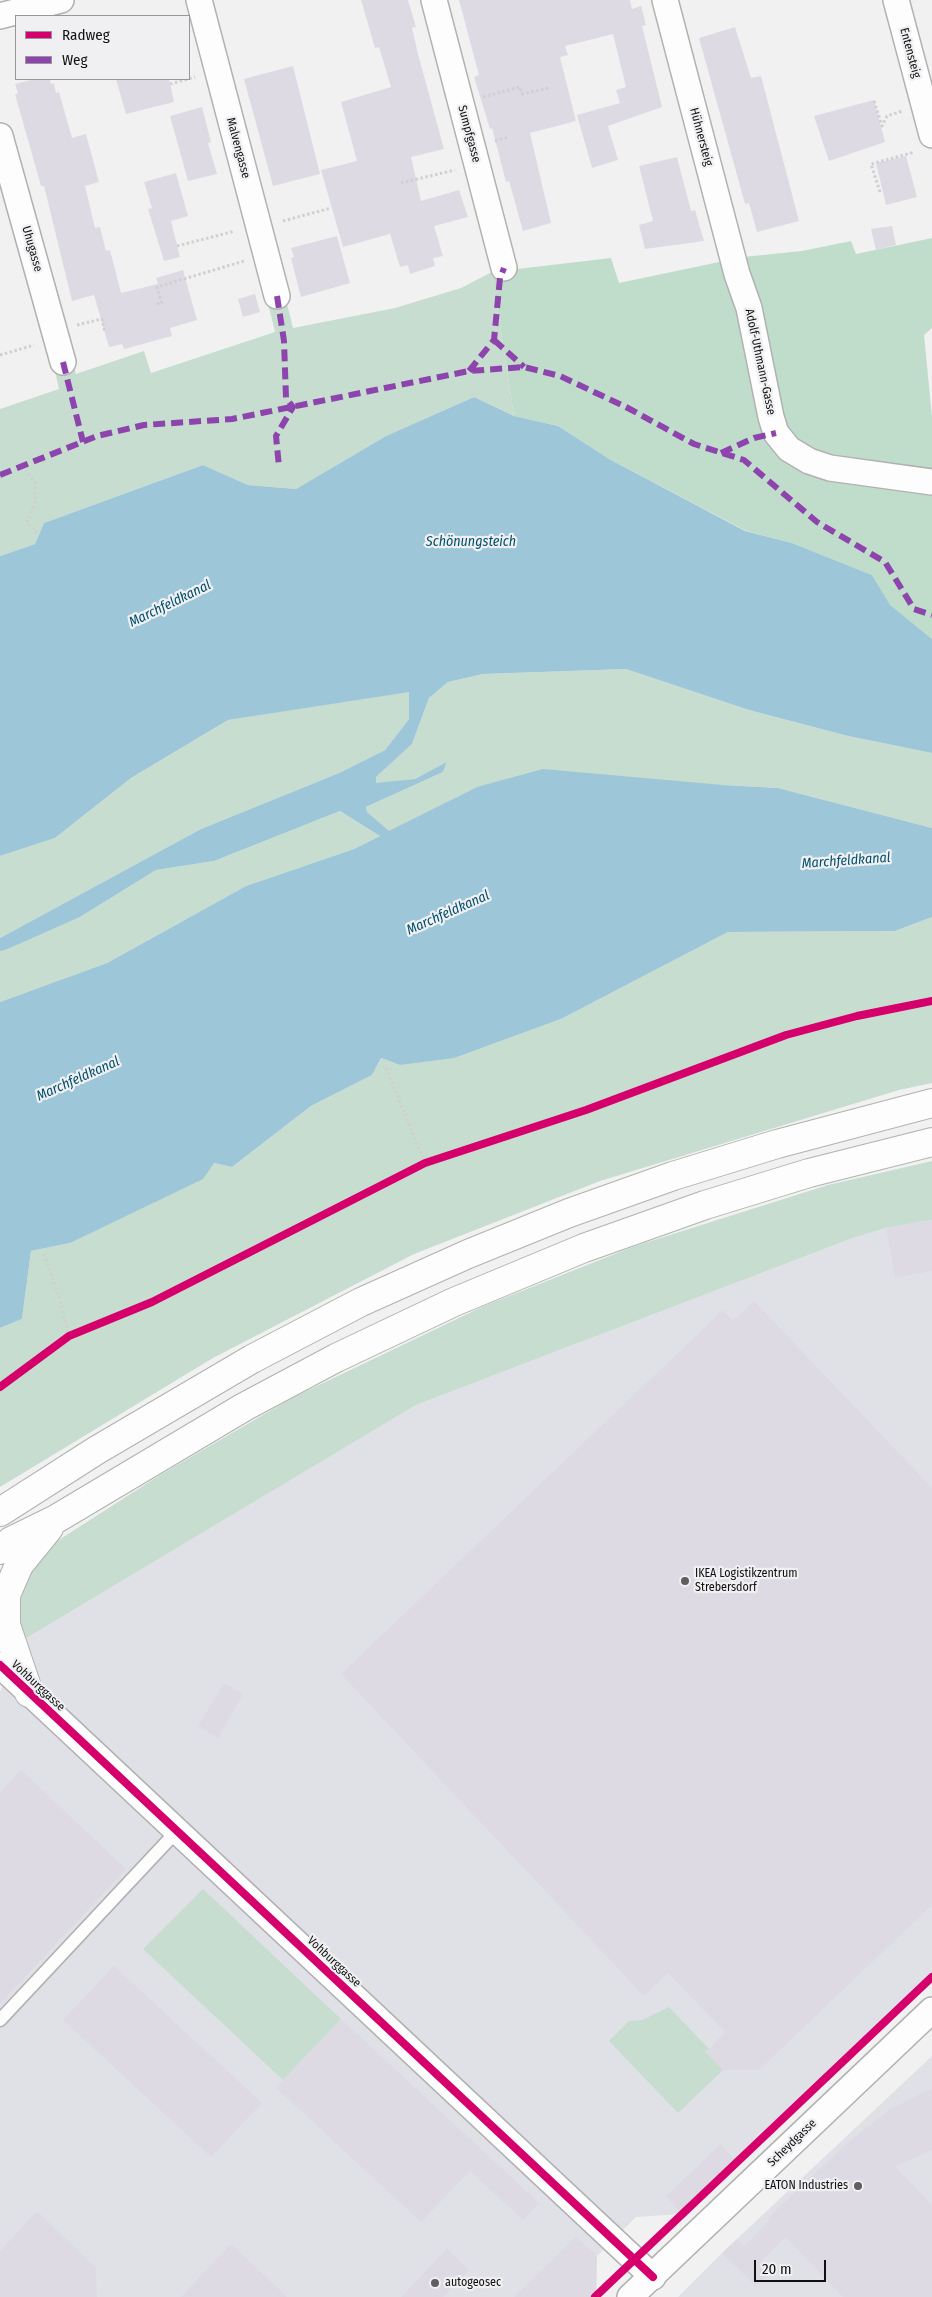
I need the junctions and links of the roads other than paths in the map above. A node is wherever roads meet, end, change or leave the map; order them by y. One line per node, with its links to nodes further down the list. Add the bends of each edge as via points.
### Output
1 (61, 0): 6 (street)
2 (199, 0): 11 (street, Malvengasse)
3 (434, 0): 9 (street, Sumpfgasse)
4 (665, 0): 10 (street, Hühnersteig)
5 (896, 0): 8 (street, Entensteig, via 924,104)
6 (0, 16)
7 (0, 136): 12 (street, Uhugasse)
8 (928, 142)
9 (504, 268)
10 (737, 274): 13 (street, Adolf-Uthmann-Gasse, via 749,308 770,417 789,449 830,468)
11 (276, 296)
12 (58, 344)
13 (932, 482)
14 (932, 1103): 16 (highway, via 777,1144 673,1176 468,1254 361,1302 244,1364 97,1450)
15 (932, 1142): 17 (highway, via 809,1173 689,1210 584,1248 454,1302 336,1358 244,1407)
16 (0, 1512)
17 (56, 1519): 18 (highway, via 11,1541); 20 (highway, via 19,1565 6,1595 6,1625)
18 (0, 1550)
19 (2, 1670): 20 (street, Vohburggasse)
20 (29, 1693): 21 (street, Vohburggasse)
21 (178, 1830): 23 (lane); 24 (street, Vohburggasse)
22 (932, 2010): 24 (street, Scheydgasse)
23 (0, 2020)
24 (653, 2277): 25 (street, Scheydgasse)
25 (630, 2297)

